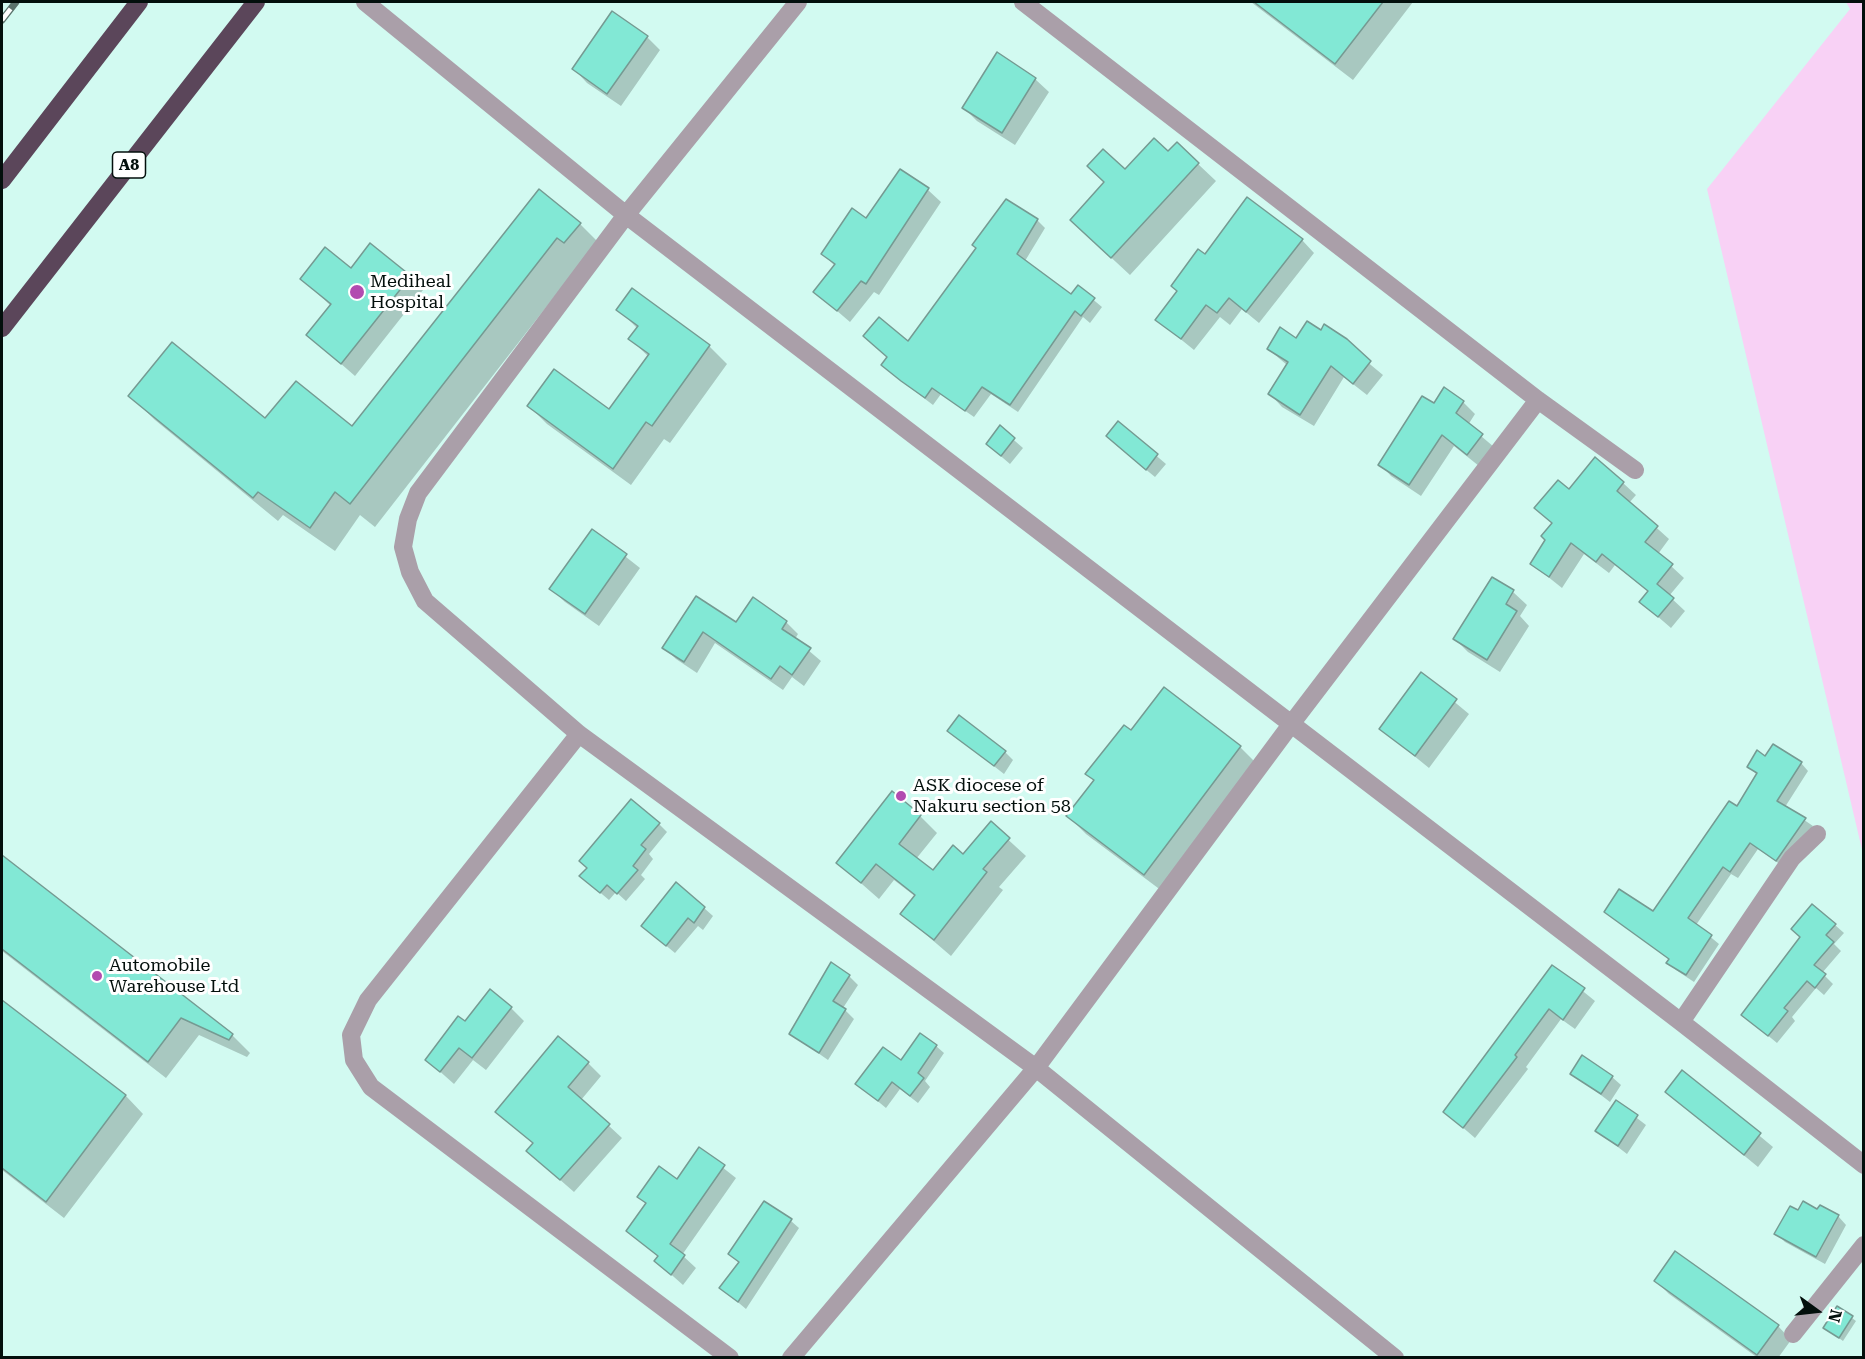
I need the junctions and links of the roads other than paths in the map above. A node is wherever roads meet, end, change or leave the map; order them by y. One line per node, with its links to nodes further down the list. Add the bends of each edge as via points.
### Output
1 (139, 2): 6 (highway)
2 (256, 2): 8 (highway, A8)
3 (365, 2): 7 (street)
4 (798, 2): 7 (street)
5 (1023, 2): 9 (street)
6 (2, 180)
7 (626, 215): 11 (street); 12 (street, via 418,493 403,547 425,601)
8 (2, 328)
9 (1538, 400): 10 (street); 11 (street)
10 (1635, 470)
11 (1292, 723): 14 (street); 15 (street)
12 (579, 734): 15 (street); 19 (street, via 368,1000 351,1035 354,1060 371,1087)
13 (1817, 834): 14 (street, via 1792,858)
14 (1681, 1022): 16 (street)
15 (1036, 1068): 20 (street); 21 (street)
16 (1863, 1165)
17 (1863, 1245): 18 (street)
18 (1793, 1334)
19 (730, 1358)
20 (791, 1358)
21 (1395, 1358)

